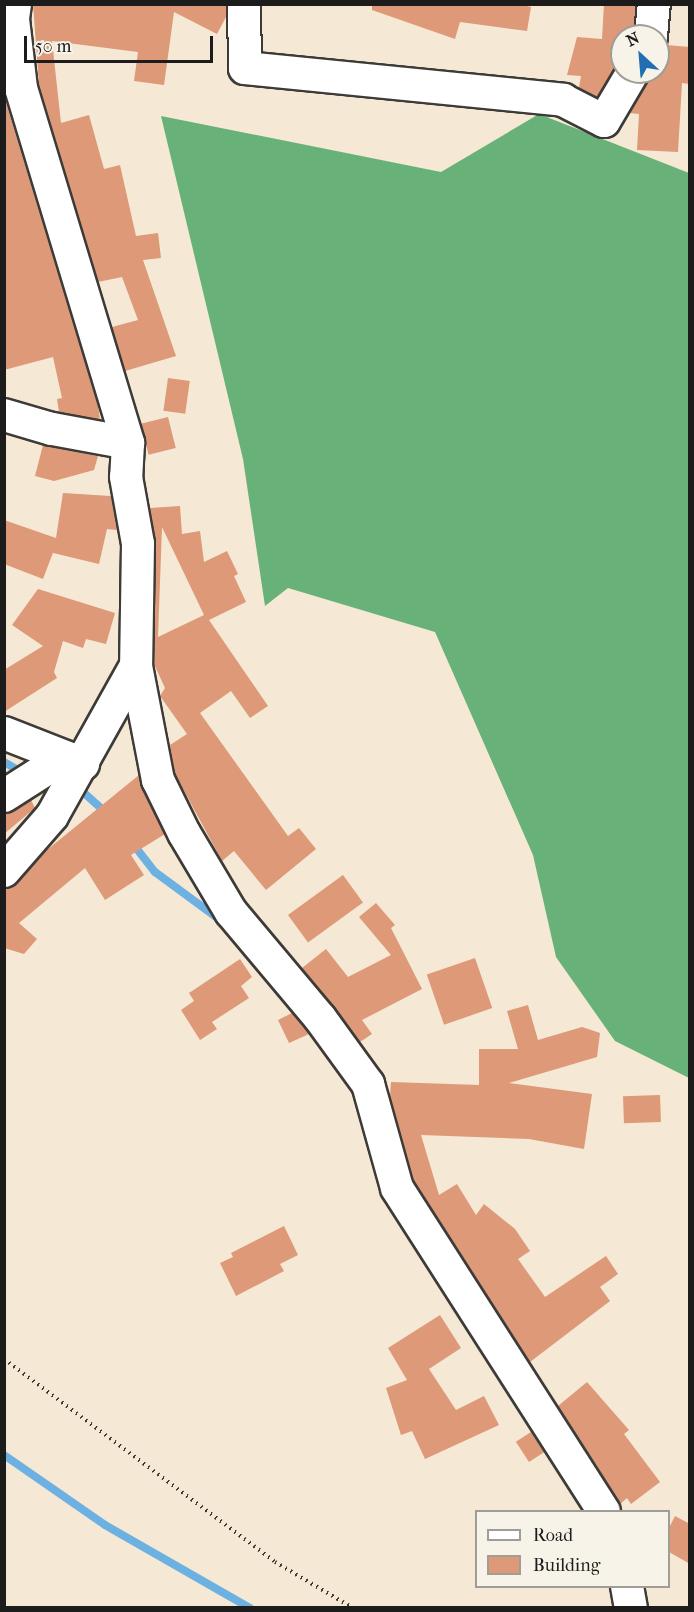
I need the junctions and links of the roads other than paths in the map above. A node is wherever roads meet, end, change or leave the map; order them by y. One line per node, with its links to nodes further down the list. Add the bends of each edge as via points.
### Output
1 (15, 4): 7 (street, via 13,19 21,88)
2 (244, 4): 5 (street, via 245,68 562,100 603,121)
3 (654, 4): 4 (street)
4 (652, 24)
5 (626, 84)
6 (4, 415): 7 (street, via 52,429)
7 (128, 443): 8 (street, via 126,477 138,544)
8 (136, 666): 10 (street); 13 (street, via 158,780 184,832 231,912 320,1018 369,1084 397,1188)
9 (4, 733): 10 (street)
10 (74, 761): 11 (street); 12 (street, via 52,816)
11 (4, 796)
12 (4, 871)
13 (603, 1510)
14 (627, 1588): 15 (street)
15 (631, 1608)

